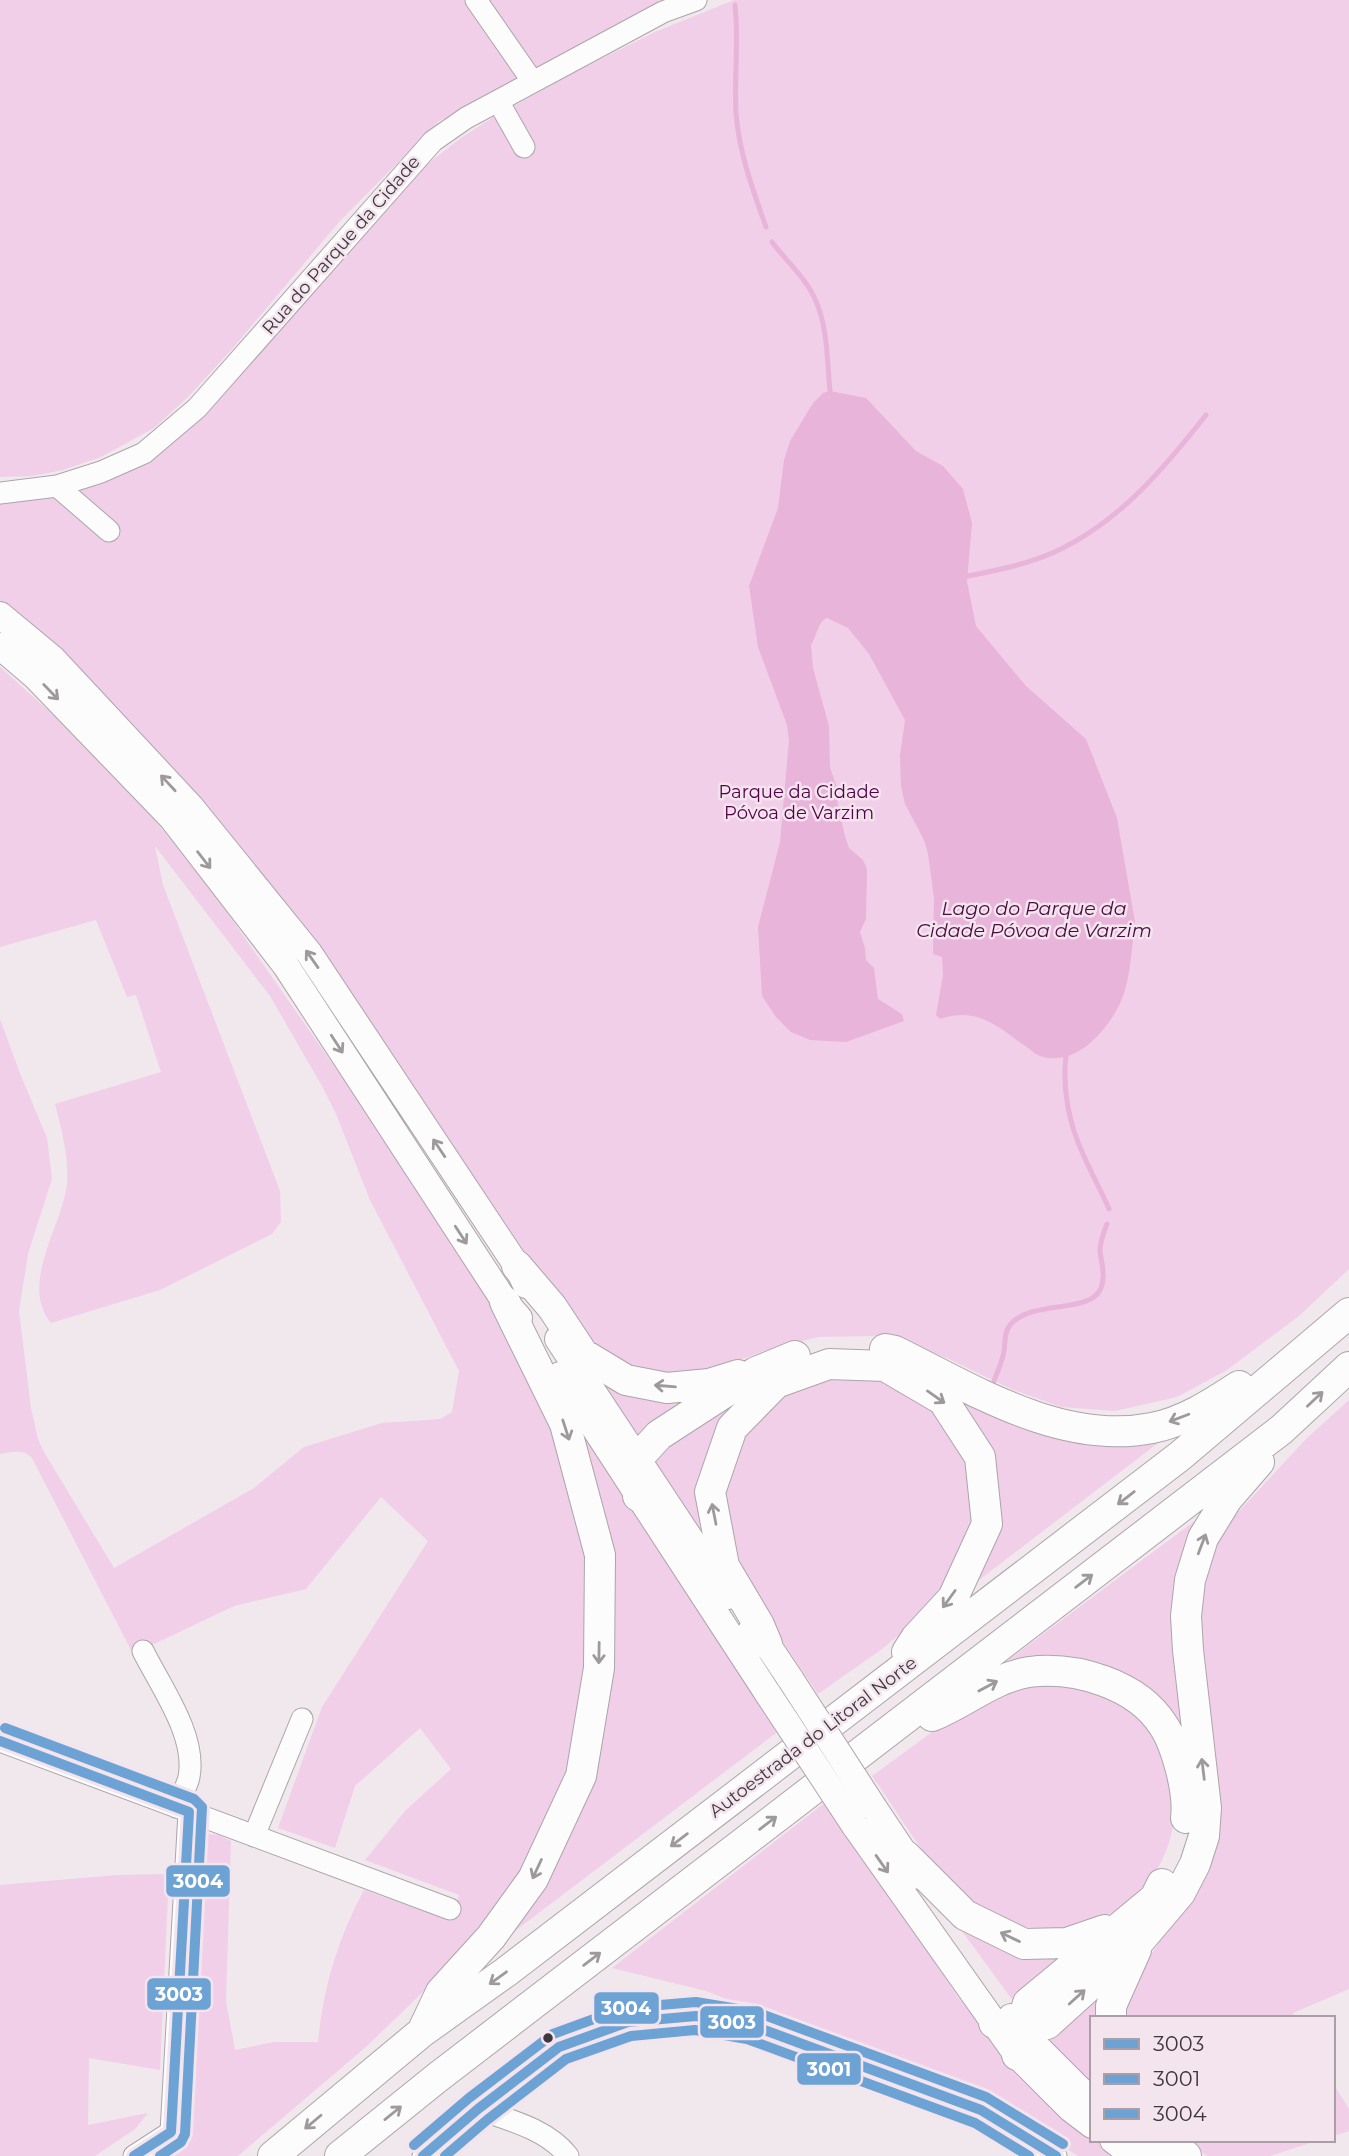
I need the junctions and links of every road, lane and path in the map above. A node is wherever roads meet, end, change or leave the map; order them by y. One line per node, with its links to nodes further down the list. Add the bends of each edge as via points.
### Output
1 (476, 0): 3 (street)
2 (696, 0): 3 (street, Rua do Parque da Cidade, via 663,12)
3 (533, 82): 4 (street, Rua do Parque da Cidade)
4 (498, 101): 5 (street); 6 (street, Rua do Parque da Cidade, via 433,141 197,408 144,453)
5 (524, 147)
6 (57, 486): 7 (street, Rua do Parque da Cidade); 8 (street)
7 (0, 493)
8 (109, 531)
9 (0, 615): 11 (main road, one-way to 9, via 309,953 190,806 53,659)
10 (0, 646): 12 (main road, one-way to 12, via 36,677 172,818 270,945)
11 (517, 1266): 16 (highway, one-way to 11, via 667,1388 626,1380 583,1354); 18 (main road, via 541,1315)
12 (505, 1302): 19 (main road, via 538,1341); 33 (highway, one-way to 33, via 565,1424 600,1555 599,1668 580,1776 533,1879 491,1937 441,1992)
13 (1349, 1312): 15 (highway, Autoestrada do Litoral Norte)
14 (1349, 1367): 17 (highway, one-way to 14)
15 (1285, 1368): 16 (highway, one-way to 16, via 1249,1379 1204,1409 1153,1428 1096,1431 1021,1412 895,1351 858,1345 824,1349 785,1358); 22 (highway, Autoestrada do Litoral Norte, one-way to 22, via 1180,1456)
16 (756, 1372): 18 (highway, via 659,1435)
17 (1281, 1430): 24 (highway, one-way to 17); 31 (highway, one-way to 17, via 1180,1893 1204,1836 1204,1772 1186,1616 1190,1580 1203,1538)
18 (637, 1459): 19 (highway); 20 (main road, via 752,1632)
19 (638, 1496): 27 (main road, bridge, via 768,1694)
20 (767, 1644): 22 (highway, one-way to 22, via 724,1566 710,1492 732,1427 776,1383 829,1364 885,1366 943,1401 980,1457 987,1524 953,1598 916,1638); 27 (main road, bridge)
21 (143, 1651): 26 (street, via 188,1744 190,1761)
22 (889, 1680): 33 (highway, Autoestrada do Litoral Norte, one-way to 33)
23 (302, 1719): 28 (street)
24 (883, 1737): 31 (highway, one-way to 31, via 938,1714 996,1681 1028,1672 1062,1670 1099,1678 1144,1705 1163,1725 1177,1756 1187,1811 1184,1839); 43 (highway, one-way to 24)
25 (0, 1741): 26 (street)
26 (182, 1809): 28 (street); 41 (street, via 170,2132)
27 (864, 1817): 29 (main road); 34 (main road, one-way to 34)
28 (254, 1836): 30 (street)
29 (906, 1856): 31 (highway, one-way to 29, via 1067,1943 1024,1944 965,1915); 34 (main road, via 913,1876)
30 (450, 1909)
31 (1132, 1932): 32 (highway); 34 (highway, via 1028,2003)
32 (1111, 2016)
33 (422, 2032): 42 (highway, Autoestrada do Litoral Norte, one-way to 42)
34 (1010, 2036): 35 (main road); 37 (main road, via 1071,2109)
35 (1090, 2101)
36 (478, 2109): 44 (street); 45 (street, via 527,2127 559,2145); 46 (street, via 559,2047 628,2022 696,2015 751,2025 981,2110)
37 (1090, 2123)
38 (1116, 2142): 47 (main road)
39 (1146, 2142): 48 (main road)
40 (1167, 2142): 49 (highway)
41 (134, 2156)
42 (273, 2156)
43 (340, 2156)
44 (423, 2156)
45 (568, 2156)
46 (1056, 2156)
47 (1134, 2156)
48 (1172, 2156)
49 (1186, 2156)

